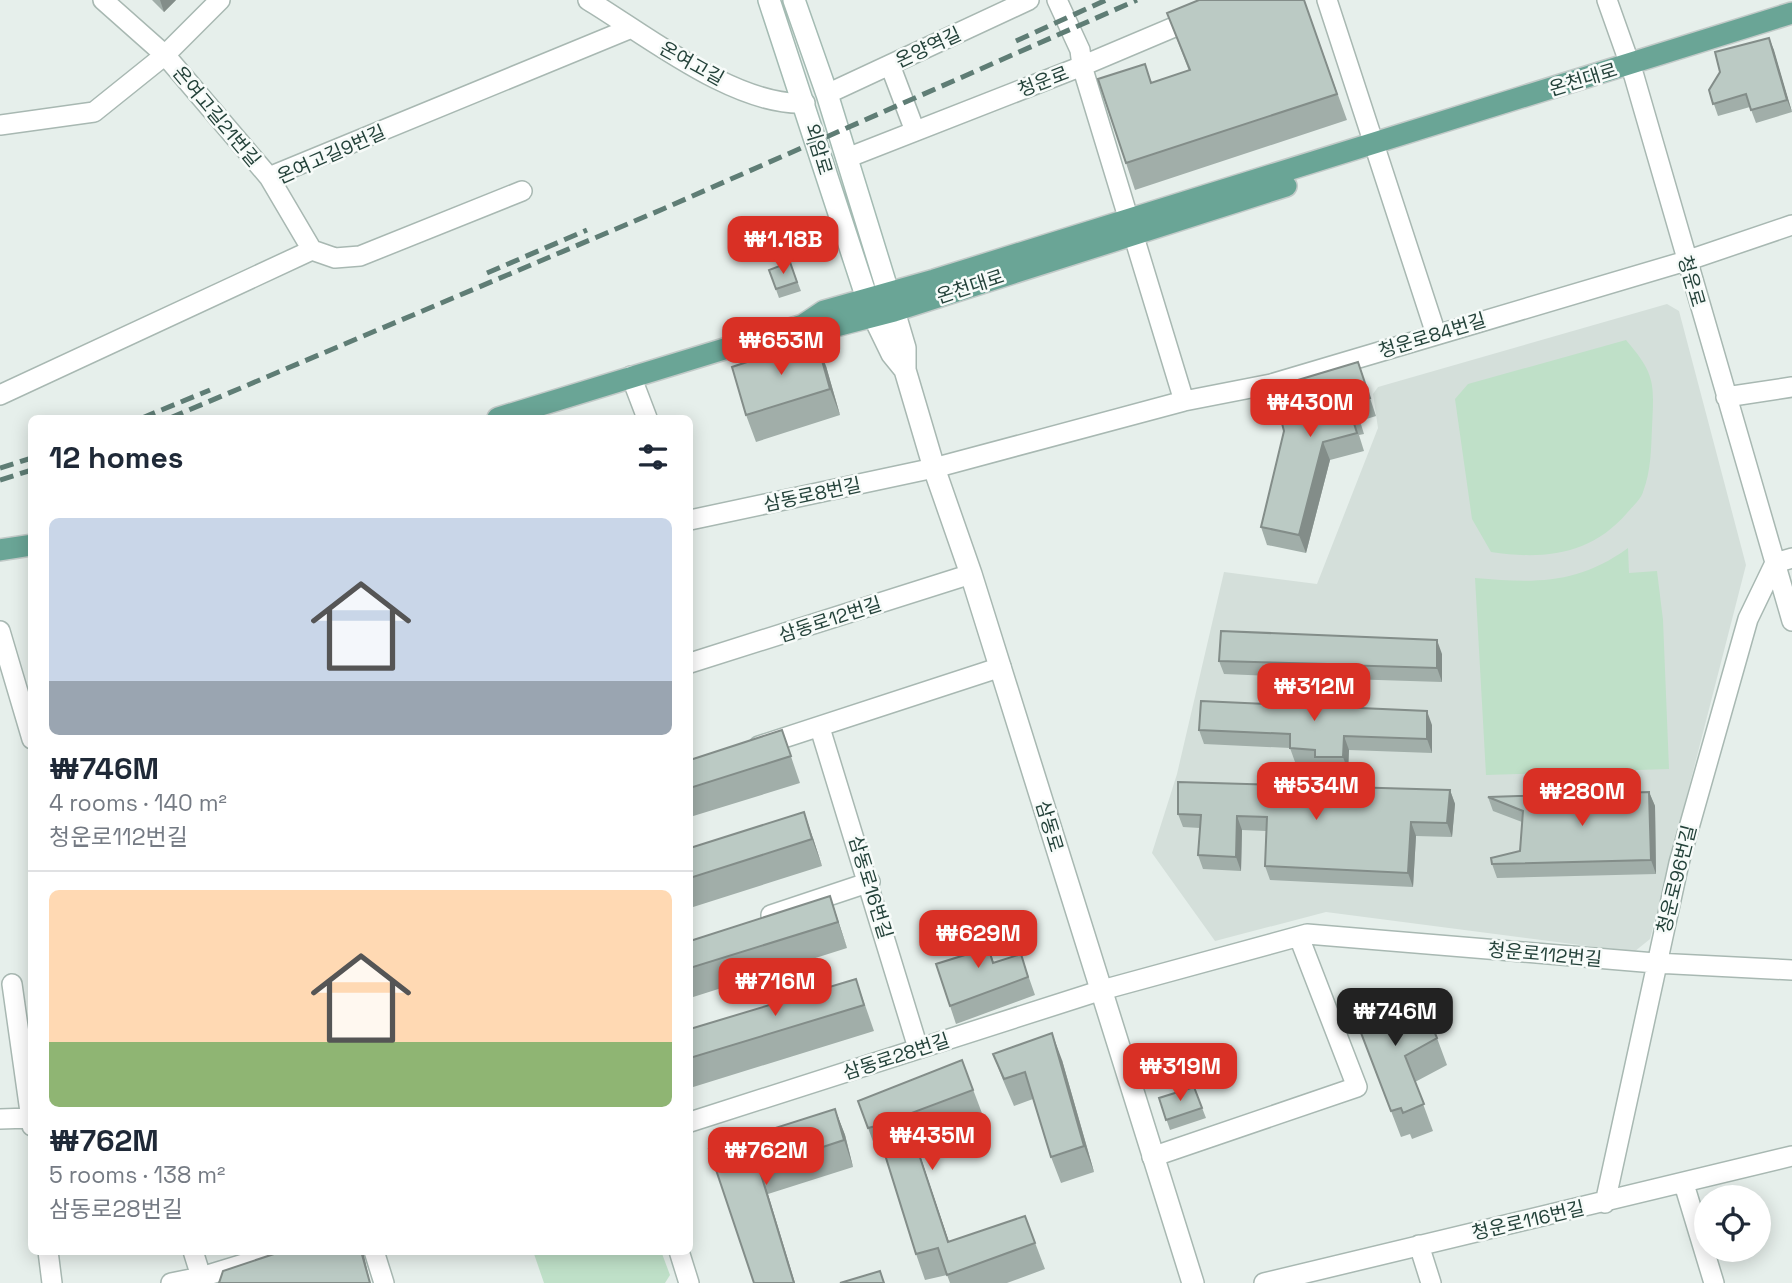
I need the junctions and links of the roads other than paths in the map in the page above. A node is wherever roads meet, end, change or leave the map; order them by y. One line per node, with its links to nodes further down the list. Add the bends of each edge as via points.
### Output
1 (103, 0): 14 (street, 온여고길21번길)
2 (220, 0): 14 (street, 온여고길21번길)
3 (588, 0): 13 (street, 온여고길)
4 (769, 0): 19 (street, 외암로)
5 (794, 0): 18 (street, 외암로)
6 (1029, 0): 15 (street, 온양역길)
7 (1057, 0): 16 (street, via 1080,50)
8 (1238, 0): 16 (street, 청운로)
9 (1327, 0): 22 (street)
10 (1607, 0): 17 (street, 청운로)
11 (1792, 13): 17 (main road, 온천대로)
12 (1792, 26): 17 (main road, 온천대로)
13 (629, 29): 19 (street, 온여고길, via 744,92 782,104); 24 (street, 온여고길9번길)
14 (165, 55): 20 (street, 온여고길21번길, via 94,112); 24 (street, 온여고길21번길)
15 (890, 65): 18 (street, 온양역길); 21 (street)
16 (1082, 66): 21 (street, 청운로); 27 (street)
17 (1632, 70): 22 (main road, 온천대로); 29 (street, 청운로)
18 (827, 94): 23 (street, 외암로)
19 (805, 103): 30 (street, 외암로)
20 (0, 125)
21 (915, 131): 23 (street, 청운로)
22 (1376, 150): 27 (main road, 온천대로); 31 (street)
23 (846, 158): 30 (street, 외암로)
24 (269, 177): 28 (street, 온여고길9번길)
25 (522, 191): 28 (street, via 360,256 335,258)
26 (1792, 225): 29 (street, 청운로84번길)
27 (1133, 226): 30 (main road, 온천대로); 36 (street)
28 (312, 250): 34 (street)
29 (1686, 261): 31 (street, 청운로84번길); 35 (street, 청운로)
30 (881, 305): 32 (main road, 온천대로, via 832,327 803,325); 39 (street, 삼동로, via 892,354 905,370)
31 (1437, 334): 36 (street, 청운로84번길, via 1271,384)
32 (631, 376): 37 (main road, 온천대로); 38 (street)
33 (1792, 387): 35 (street)
34 (0, 395)
35 (1726, 397): 43 (street, 청운로)
36 (1185, 401): 39 (street, 청운로84번길)
37 (508, 415)
38 (646, 415)
39 (933, 468): 40 (street, 삼동로8번길); 44 (street, 삼동로)
40 (693, 519)
41 (28, 546): 42 (main road)
42 (0, 550)
43 (1784, 561): 45 (street, 청운로); 56 (street, 청운로96번길, via 1748,619)
44 (971, 575): 47 (street, 삼동로12번길); 48 (street, 삼동로)
45 (1792, 621)
46 (0, 631): 49 (street)
47 (693, 662)
48 (1000, 667): 50 (street); 60 (street, 삼동로)
49 (8, 689): 51 (street)
50 (820, 728): 52 (street); 53 (street, 삼동로16번길)
51 (28, 731)
52 (742, 751)
53 (870, 882): 54 (street); 61 (street, 삼동로16번길)
54 (754, 921)
55 (1299, 937): 56 (street, 청운로112번길, via 1307,934); 60 (street, 청운로112번길); 67 (street, via 1357,1087)
56 (1655, 962): 57 (street, 청운로112번길); 69 (street, 청운로96번길)
57 (1792, 970)
58 (28, 978): 59 (street)
59 (6, 986): 62 (street)
60 (1102, 990): 61 (street, 삼동로28번길); 67 (street, 삼동로)
61 (918, 1048): 64 (street, 삼동로28번길)
62 (28, 1106)
63 (0, 1119): 65 (street)
64 (693, 1121)
65 (28, 1122)
66 (1792, 1156): 68 (street, 청운로116번길)
67 (1152, 1157): 82 (street, 삼동로)
68 (1685, 1184): 69 (street, 청운로116번길); 85 (street)
69 (1605, 1203): 70 (street, 청운로116번길)
70 (1419, 1245): 77 (street, 청운로116번길); 84 (street)
71 (48, 1255): 78 (street)
72 (194, 1255): 76 (street)
73 (274, 1255): 76 (street)
74 (375, 1255): 80 (street)
75 (681, 1255): 81 (street)
76 (202, 1280): 79 (street)
77 (1292, 1280): 83 (street, 청운로116번길)
78 (52, 1283)
79 (171, 1283)
80 (384, 1283)
81 (689, 1283)
82 (1194, 1283)
83 (1264, 1283)
84 (1431, 1283)
85 (1714, 1283)

